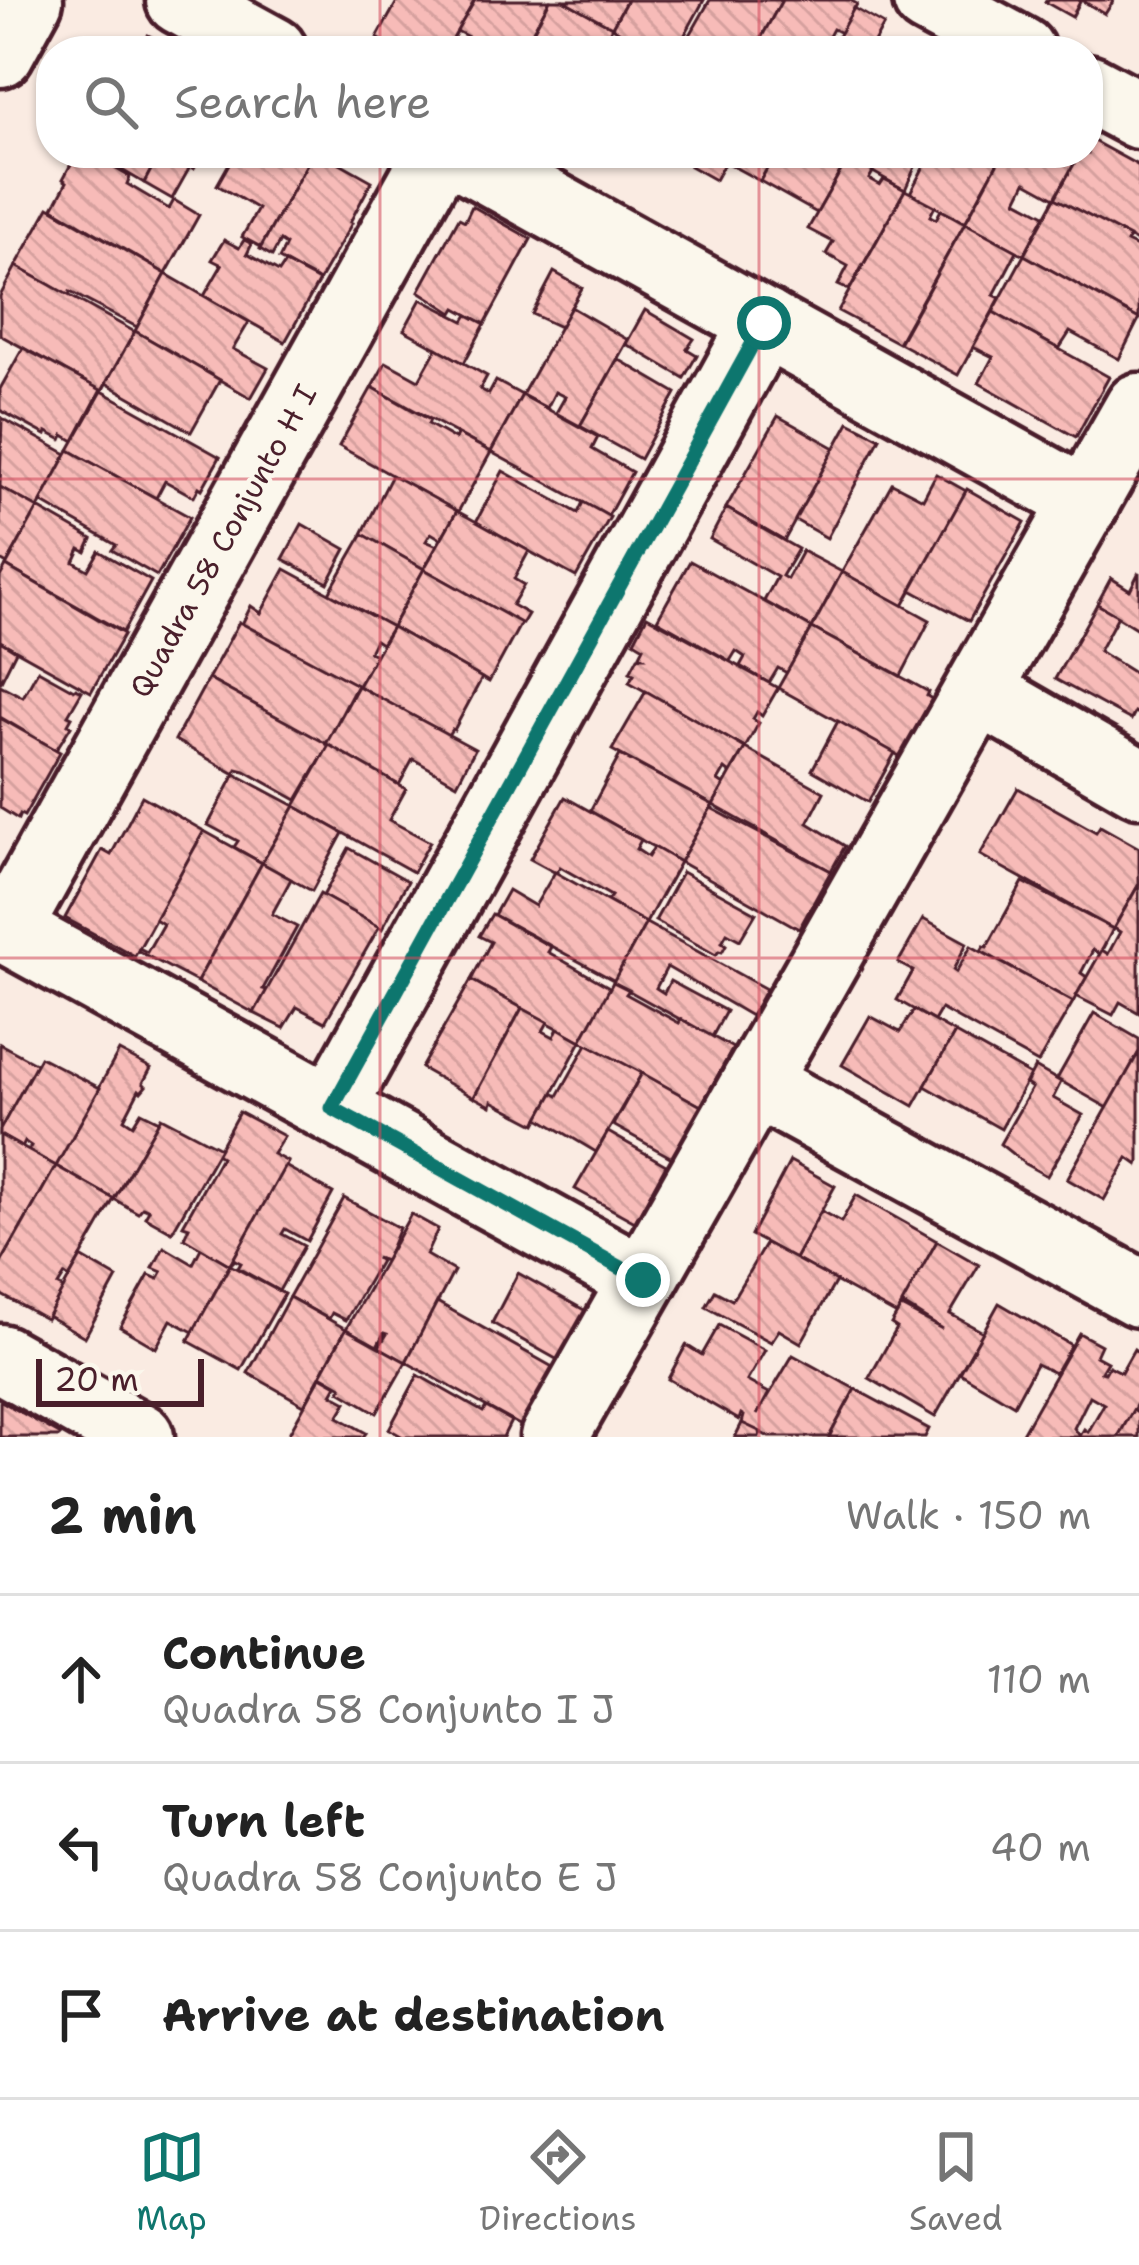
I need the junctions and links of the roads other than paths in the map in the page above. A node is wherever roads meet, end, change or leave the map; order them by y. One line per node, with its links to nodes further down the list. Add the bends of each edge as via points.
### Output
1 (29, 0): 6 (street)
2 (181, 0): 4 (street)
3 (927, 0): 5 (street)
4 (246, 36)
5 (993, 36)
6 (0, 53)
7 (1103, 96): 8 (street)
8 (1139, 116)
9 (430, 168): 16 (street, Quadra 58 Conjunto H I)
10 (484, 168): 11 (street)
11 (764, 323): 13 (street); 18 (street)
12 (1139, 407): 13 (street)
13 (1086, 502): 14 (street)
14 (979, 692): 15 (street); 17 (street)
15 (1139, 783)
16 (4, 928): 18 (street)
17 (755, 1083): 19 (street); 20 (street)
18 (332, 1108): 19 (street)
19 (643, 1280): 23 (street)
20 (1139, 1293)
21 (0, 1358): 22 (street)
22 (140, 1437)
23 (554, 1437)

